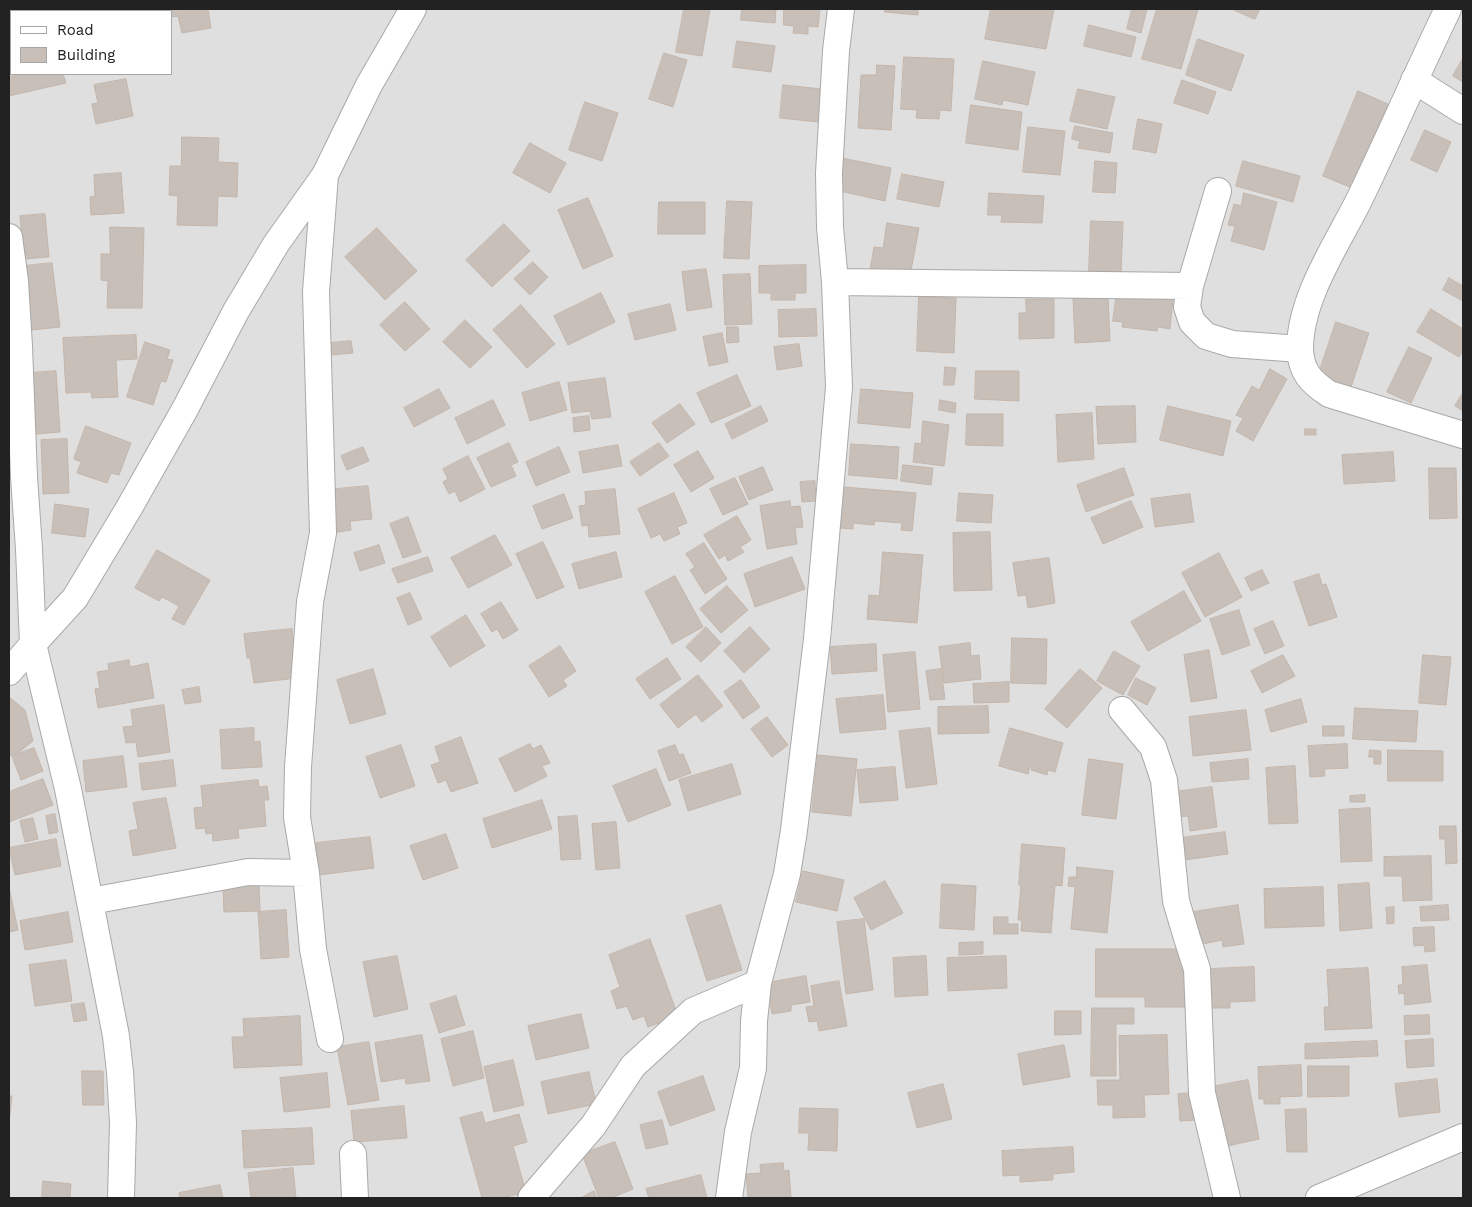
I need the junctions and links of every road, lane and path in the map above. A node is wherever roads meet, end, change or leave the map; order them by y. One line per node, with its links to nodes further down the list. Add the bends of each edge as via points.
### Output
1 (413, 9): 6 (street, via 369,85)
2 (841, 9): 9 (street, via 829,173)
3 (1448, 9): 4 (street)
4 (1414, 80): 5 (street); 11 (street, via 1360,198 1314,287 1302,328)
5 (1463, 111)
6 (325, 175): 13 (street, via 276,244 236,311 185,409 75,598); 16 (street, via 316,292 323,532 310,602 298,767 297,817)
7 (1218, 191): 10 (street)
8 (9, 237): 13 (street, via 19,346)
9 (835, 282): 10 (street); 18 (street, via 839,387 817,640 788,865)
10 (1190, 286): 11 (street, via 1189,314 1192,322 1206,336 1232,344)
11 (1300, 349): 12 (street, via 1304,369 1314,384 1329,394)
12 (1463, 434)
13 (33, 644): 14 (street); 17 (street)
14 (9, 672)
15 (1122, 710): 26 (street, via 1153,747 1164,780 1176,901 1197,969 1202,1093)
16 (306, 873): 17 (street, via 248,872); 19 (street, via 313,949)
17 (91, 901): 22 (street, via 116,1036 123,1122)
18 (758, 983): 24 (street, via 693,1011 634,1066 593,1126); 25 (street, via 753,1068 738,1132)
19 (330, 1039)
20 (1463, 1137): 27 (street)
21 (353, 1154): 23 (street)
22 (121, 1198)
23 (355, 1198)
24 (531, 1198)
25 (728, 1198)
26 (1227, 1198)
27 (1320, 1198)

